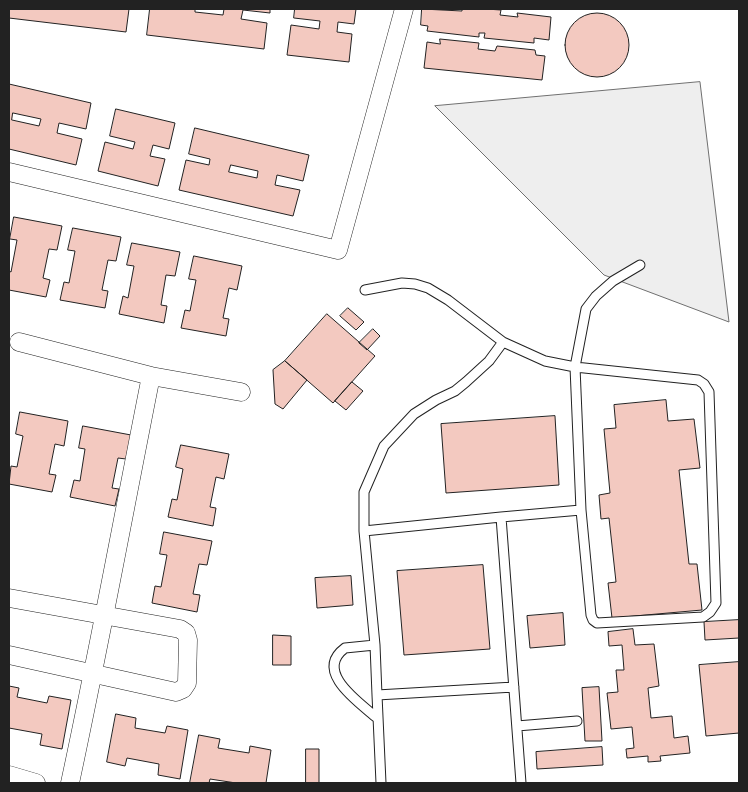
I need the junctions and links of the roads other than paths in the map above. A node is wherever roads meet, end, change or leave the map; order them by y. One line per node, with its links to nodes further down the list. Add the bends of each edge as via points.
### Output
1 (404, 9): 2 (street, via 338,250)
2 (9, 172)
3 (640, 265): 7 (lane, via 613,281 586,309)
4 (365, 290): 6 (lane, via 402,283 428,288)
5 (20, 342): 8 (street)
6 (503, 342): 7 (lane, via 545,360); 12 (lane, via 489,362 455,391 414,414 384,446 364,492)
7 (575, 367): 10 (lane); 10 (lane, via 698,380 709,392 716,603 710,612 703,617 597,623 593,620)
8 (151, 376): 9 (street); 14 (street)
9 (241, 392)
10 (581, 510): 11 (lane)
11 (501, 517): 12 (lane); 18 (lane)
12 (364, 531): 15 (lane)
13 (9, 598): 14 (street)
14 (103, 615): 17 (street); 17 (street, via 186,633 187,683 176,692)
15 (375, 645): 19 (lane); 20 (lane, via 345,648 334,669 352,698)
16 (9, 655): 17 (street)
17 (93, 674): 25 (street)
18 (514, 686): 19 (lane); 22 (lane)
19 (377, 696): 20 (lane)
20 (378, 718): 26 (lane)
21 (577, 721): 22 (lane)
22 (517, 726): 27 (lane)
23 (9, 775): 24 (street)
24 (36, 783)
25 (70, 783)
26 (381, 783)
27 (521, 783)

